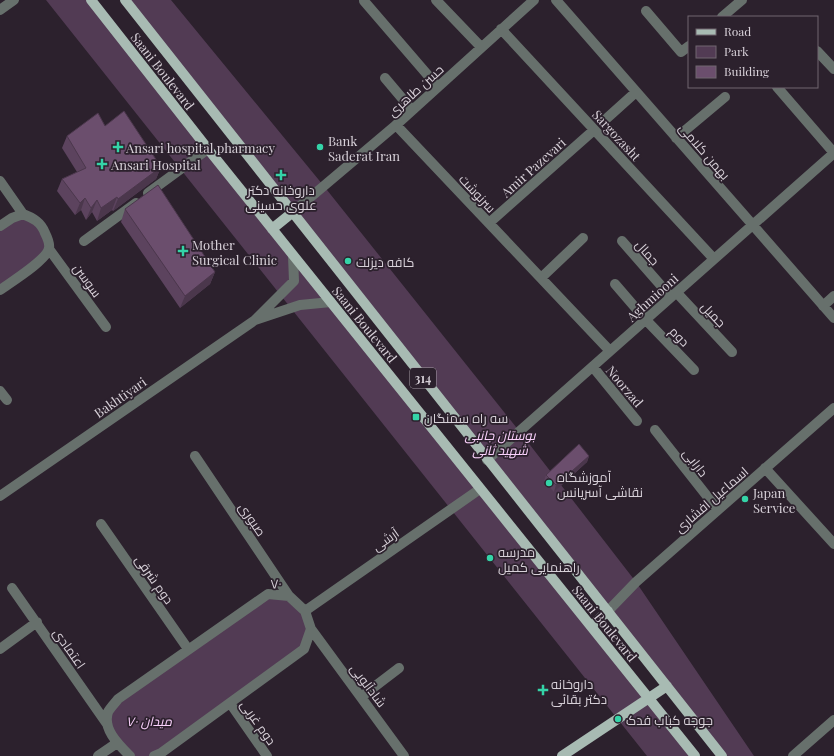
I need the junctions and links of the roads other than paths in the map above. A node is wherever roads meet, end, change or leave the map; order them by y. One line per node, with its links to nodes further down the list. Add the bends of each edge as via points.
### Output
1 (14, 0): 9 (street)
2 (91, 0): 27 (main road, Saani Boulevard / 314)
3 (125, 0): 30 (main road, Saani Boulevard / 314)
4 (436, 0): 13 (street)
5 (534, 0): 12 (street, حسن طاهری)
6 (556, 0): 20 (street, بهمن کلامی)
7 (742, 0): 11 (street)
8 (364, 1): 18 (street)
9 (0, 10)
10 (646, 11): 14 (street)
11 (723, 16)
12 (501, 29): 13 (street, حسن طاهری); 25 (street, Sargozasht)
13 (481, 47): 18 (street, حسن طاهری)
14 (685, 49)
15 (818, 52): 16 (street)
16 (834, 69)
17 (385, 78): 22 (street)
18 (438, 87): 22 (street, حسن طاهری)
19 (778, 88): 28 (street)
20 (636, 92): 23 (street); 26 (street, بهمن کلامی)
21 (725, 97): 26 (street)
22 (412, 110): 24 (street, حسن طاهری)
23 (606, 119)
24 (396, 125): 30 (street, حسن طاهری); 32 (street, سرنوشت)
25 (594, 130): 32 (street, Amir Pazevari); 41 (street, Sargozasht)
26 (676, 138): 33 (street, بهمن کلامی)
27 (208, 149): 35 (main road, Saani Boulevard / 314); 37 (street)
28 (834, 153): 33 (street, Aghmiooni)
29 (0, 181): 31 (street)
30 (293, 212): 35 (main road); 63 (main road, Saani Boulevard / 314)
31 (23, 214): 34 (street); 39 (street, via 34,218 43,227)
32 (489, 223): 42 (street, سرنوشت)
33 (753, 225): 41 (street, Aghmiooni); 48 (street, بهمن کلامی)
34 (0, 226)
35 (272, 229): 40 (main road, Saani Boulevard / 314)
36 (583, 238): 42 (street)
37 (84, 241)
38 (622, 241): 45 (street, جمال)
39 (49, 249): 44 (street, via 42,259); 52 (street, سوسن)
40 (294, 256): 47 (main road, Saani Boulevard / 314); 50 (street, via 294,281)
41 (714, 259): 45 (street, Aghmiooni)
42 (541, 278): 53 (street, سرنوشت)
43 (614, 284): 51 (street, دوم)
44 (0, 290)
45 (674, 295): 51 (street, Aghmiooni); 54 (street, جمیل)
46 (834, 296): 48 (street)
47 (331, 302): 50 (street, via 300,305); 65 (main road, Saani Boulevard / 314)
48 (823, 306): 49 (street, بهمن کلامی)
49 (834, 318)
50 (255, 320): 66 (street, Bakhtiyari)
51 (646, 320): 53 (street, Aghmiooni); 56 (street, دوم)
52 (106, 327)
53 (610, 351): 55 (street, Aghmiooni)
54 (732, 352)
55 (592, 367): 60 (street, Noorzad); 63 (street, Aghmiooni)
56 (694, 370)
57 (0, 391): 58 (street)
58 (7, 400)
59 (834, 408): 64 (street, اسماعیل افشاری)
60 (637, 421)
61 (654, 430): 67 (street, دارابی)
62 (195, 456): 71 (street, صبوری)
63 (487, 460): 73 (main road, Saani Boulevard / 314)
64 (765, 468): 67 (street, اسماعیل افشاری); 69 (street)
65 (480, 488): 72 (street, آرشی); 75 (main road, Saani Boulevard / 314)
66 (0, 496)
67 (718, 510): 73 (street, اسماعیل افشاری, via 636,582)
68 (101, 524): 78 (street, دوم شرقی)
69 (834, 544)
70 (12, 588): 74 (street, اعتمادی)
71 (289, 596): 72 (street, ۷۰); 78 (street, ۷۰, via 268,594)
72 (305, 611): 76 (street, ۷۰)
73 (608, 611): 75 (main road); 80 (main road, Saani Boulevard / 314)
74 (37, 622): 77 (street); 85 (street, اعتمادی)
75 (591, 626): 82 (main road, Saani Boulevard / 314)
76 (311, 630): 81 (street, شادآلویی); 83 (street, via 304,649)
77 (0, 649)
78 (188, 649): 85 (street, ۷۰, via 118,699 108,712)
79 (399, 668): 81 (street)
80 (667, 686): 82 (main road); 94 (main road, Saani Boulevard / 314)
81 (361, 697): 91 (street, شادآلویی)
82 (649, 698): 92 (main road); 93 (main road, Saani Boulevard / 314)
83 (230, 703): 89 (street); 90 (street, دوم غربی)
84 (834, 720): 95 (street)
85 (107, 724): 86 (street)
86 (117, 743): 87 (street); 88 (street)
87 (98, 756)
88 (130, 756)
89 (154, 756)
90 (267, 756)
91 (404, 756)
92 (562, 756)
93 (695, 756)
94 (722, 756)
95 (793, 756)

